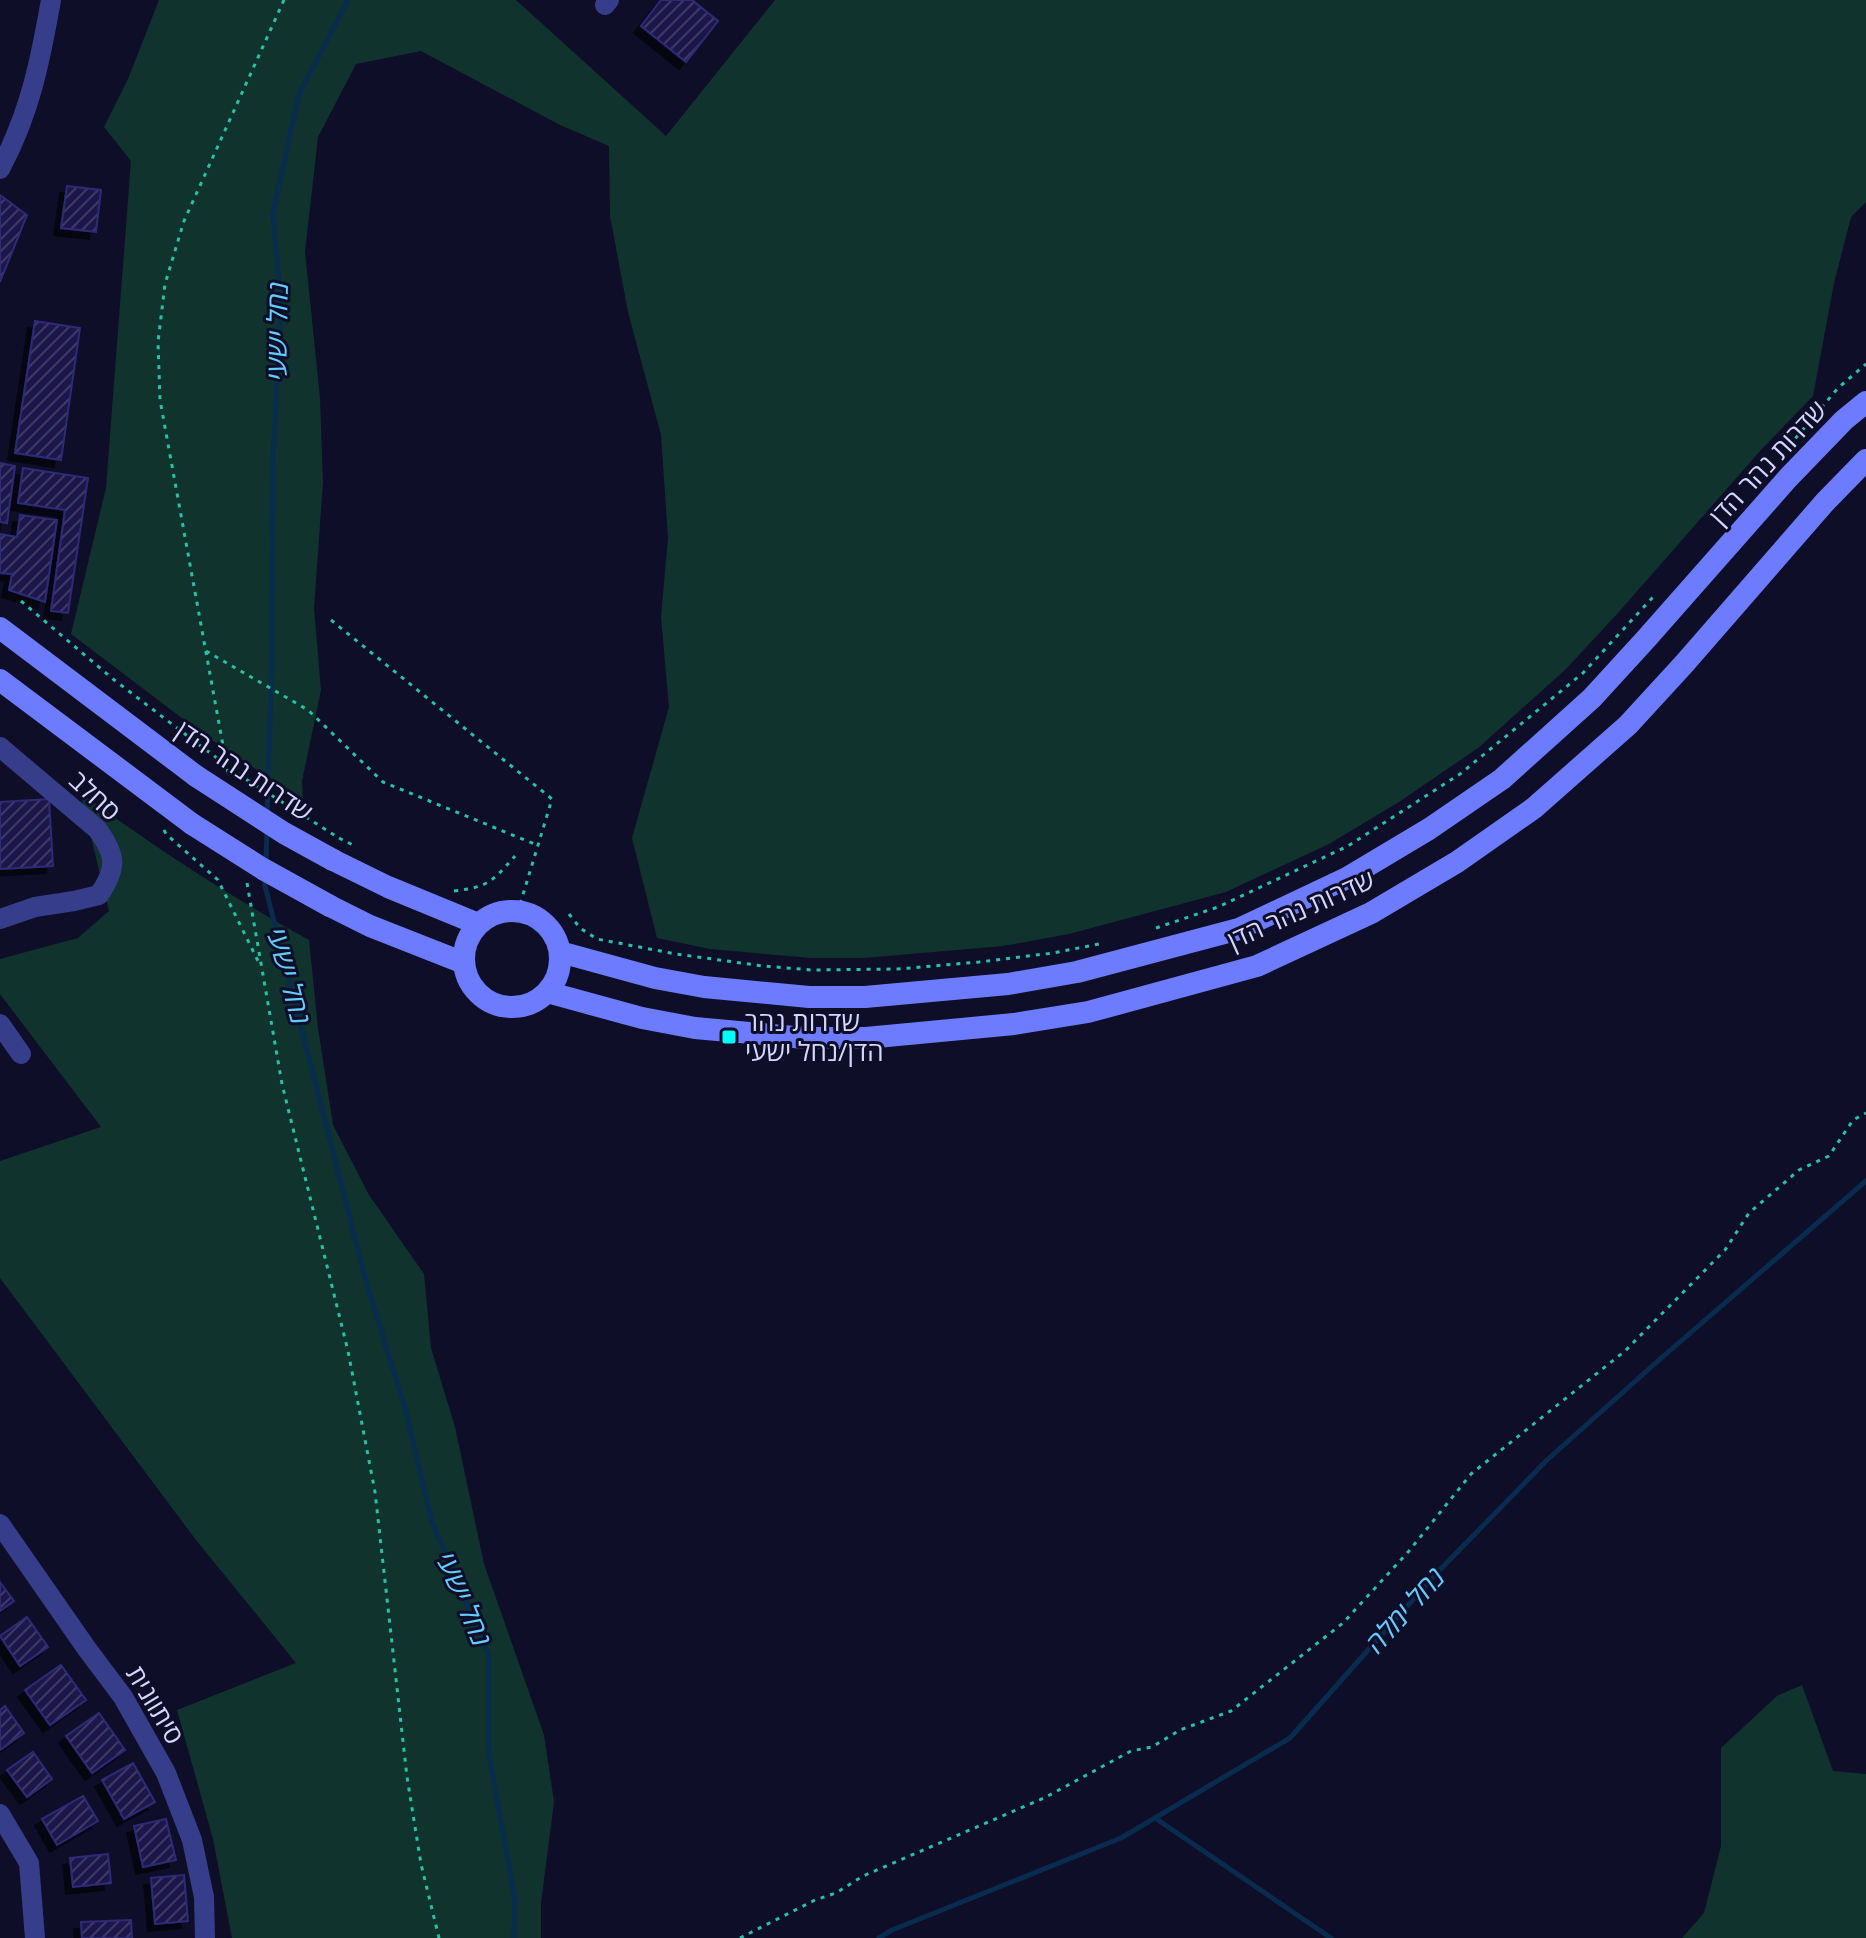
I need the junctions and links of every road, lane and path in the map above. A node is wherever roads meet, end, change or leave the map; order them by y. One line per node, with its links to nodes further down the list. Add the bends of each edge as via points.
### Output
1 (51, 0): 3 (street, via 32,93)
2 (284, 0): 12 (path, via 184,221 163,299 160,400)
3 (0, 169)
4 (1866, 364): 6 (path)
5 (1866, 402): 28 (main road, שדרות נהר הדן, via 1788,478 1592,698 1502,779 1347,878 1239,929 1077,972 865,997 704,987)
6 (1788, 447)
7 (1866, 460): 31 (main road, שדרות נהר הדן, via 1628,725 1534,808 1371,913 1257,966 1088,1012 866,1038 695,1028)
8 (1655, 596): 26 (path, via 1583,673 1460,774 1348,846 1218,907)
9 (21, 601): 18 (path, bridge, via 244,778)
10 (331, 620): 17 (path, via 552,799)
11 (0, 628): 25 (main road, שדרות נהר הדן, bridge, via 196,776 284,833 388,887)
12 (206, 651): 15 (path); 17 (path, via 308,710 383,782)
13 (0, 680): 16 (main road)
14 (0, 747): 24 (street, סחלב, via 97,829 108,844 112,875 99,895)
15 (229, 780)
16 (151, 793): 29 (main road, bridge, via 263,869 330,906); 30 (path, via 166,834 218,880)
17 (538, 845): 22 (path)
18 (362, 850)
19 (515, 856): 21 (path, via 491,882)
20 (245, 874): 30 (path)
21 (450, 892)
22 (518, 911): 25 (main road, via 504,911); 28 (main road, via 541,920)
23 (569, 914): 27 (path, via 597,939 812,970 979,962)
24 (0, 919)
25 (478, 924): 29 (main road)
26 (1155, 929)
27 (1107, 942)
28 (560, 952): 31 (main road, via 558,974)
29 (464, 963): 31 (main road, via 476,992 489,1002 520,1007)
30 (261, 968): 39 (path, via 282,1084 348,1351 375,1492 407,1777)
31 (547, 992)
32 (0, 1024): 33 (street)
33 (21, 1054)
34 (1866, 1113): 40 (path, via 1853,1120 1829,1156 1799,1170 1749,1213 1725,1250 1625,1351 1471,1474 1343,1623 1231,1711 1152,1747 1131,1751 1044,1798 863,1876)
35 (0, 1524): 38 (street, סיתוונית, via 123,1697 166,1773 192,1840 204,1897)
36 (0, 1814): 37 (street, via 29,1863)
37 (35, 1938)
38 (205, 1938)
39 (439, 1938)
40 (740, 1938)

